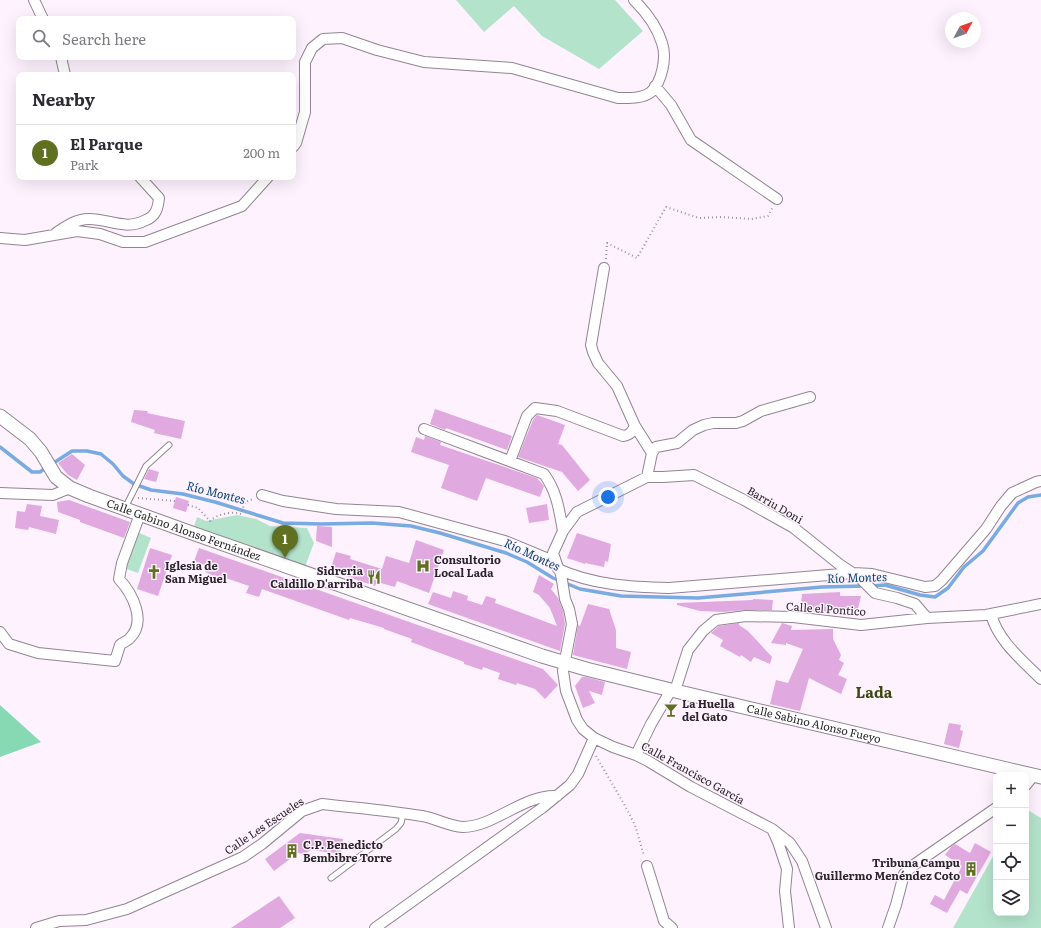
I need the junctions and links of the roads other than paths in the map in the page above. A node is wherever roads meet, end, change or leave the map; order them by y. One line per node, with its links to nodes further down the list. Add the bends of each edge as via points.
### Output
1 (34, 0): 3 (street)
2 (636, 1): 6 (street, via 646,12 663,44 664,63 660,79)
3 (42, 16)
4 (62, 60): 5 (street)
5 (64, 72)
6 (655, 86): 7 (street, via 651,92 635,98 618,98 512,68 424,62 342,38 323,39 312,48 305,62 305,112); 10 (street, via 671,105 691,140)
7 (296, 143)
8 (143, 180): 11 (street, via 159,198 158,207 152,218 138,224 122,225 90,219 77,221)
9 (265, 180): 11 (street, via 242,206 145,242 123,242 100,234 77,231)
10 (777, 199)
11 (53, 235): 12 (street, via 25,240)
12 (0, 238)
13 (604, 268): 16 (street, via 591,345 598,363 617,386)
14 (810, 397): 19 (street, via 761,411 736,423 704,425 677,443 656,447)
15 (0, 416): 23 (street, Calle Gabino Alonso Fernández, via 30,439 56,477)
16 (635, 426): 19 (street); 20 (street, via 629,435 623,436 557,411 535,408 527,416)
17 (424, 429): 20 (street)
18 (168, 445): 26 (lane, via 146,466)
19 (652, 453): 21 (street)
20 (510, 461): 28 (street, via 544,474 552,484)
21 (647, 477): 28 (street, Barriu Doni, via 577,512); 30 (street, Barriu Doni, via 694,475 794,528)
22 (1041, 481): 30 (street, via 1012,493 986,529 935,586 925,587 872,574)
23 (70, 488): 24 (street, via 53,495); 26 (street, Calle Gabino Alonso Fernández)
24 (0, 492)
25 (262, 495): 29 (street, via 336,509 399,512 505,540)
26 (128, 503): 27 (street, Calle Gabino Alonso Fernández)
27 (140, 514): 34 (street, via 122,563 119,579 129,590 136,605 136,627 130,638 120,644 115,661 38,653 9,644); 35 (street, Calle Gabino Alonso Fernández)
28 (563, 531): 29 (street, Barriu Doni, via 553,552)
29 (558, 568): 30 (street, via 574,576 602,583 641,588); 35 (street, Barriu Doni, via 572,624)
30 (857, 576): 33 (street, Barriu Doni, via 875,593 915,604)
31 (1041, 604): 32 (street, Calle el Pontico)
32 (991, 614): 33 (street, Calle el Pontico); 36 (street, via 994,625 1005,642)
33 (927, 618): 37 (street, Calle el Pontico, via 861,625 793,617 746,616 716,620 688,650)
34 (0, 632)
35 (565, 662): 37 (street, Calle Sabino Alonso Fueyo); 38 (street, Calle Francisco García, via 563,671 566,691 577,720)
36 (1041, 678)
37 (673, 691): 39 (street, Calle el Pontico, via 651,724); 40 (street, Calle Sabino Alonso Fueyo)
38 (594, 738): 39 (street, Calle Francisco García, via 612,747); 41 (street, via 578,774)
39 (636, 754): 44 (street, Calle Francisco García)
40 (1034, 779)
41 (557, 796): 43 (street, Calle Les Escueles, via 549,795 536,799 488,820 463,827 423,816); 48 (street)
42 (993, 810): 52 (street, via 904,874)
43 (403, 814): 46 (lane, via 396,829); 47 (street, Calle Les Escueles, via 322,804 314,806 302,811 243,858 127,909 86,920 59,920)
44 (772, 830): 50 (street, via 787,868 785,891); 51 (street, Calle Francisco García, via 790,843 802,861)
45 (647, 866): 49 (street, via 664,921)
46 (331, 878)
47 (36, 928)
48 (375, 928)
49 (672, 928)
50 (789, 928)
51 (826, 928)
52 (888, 928)

